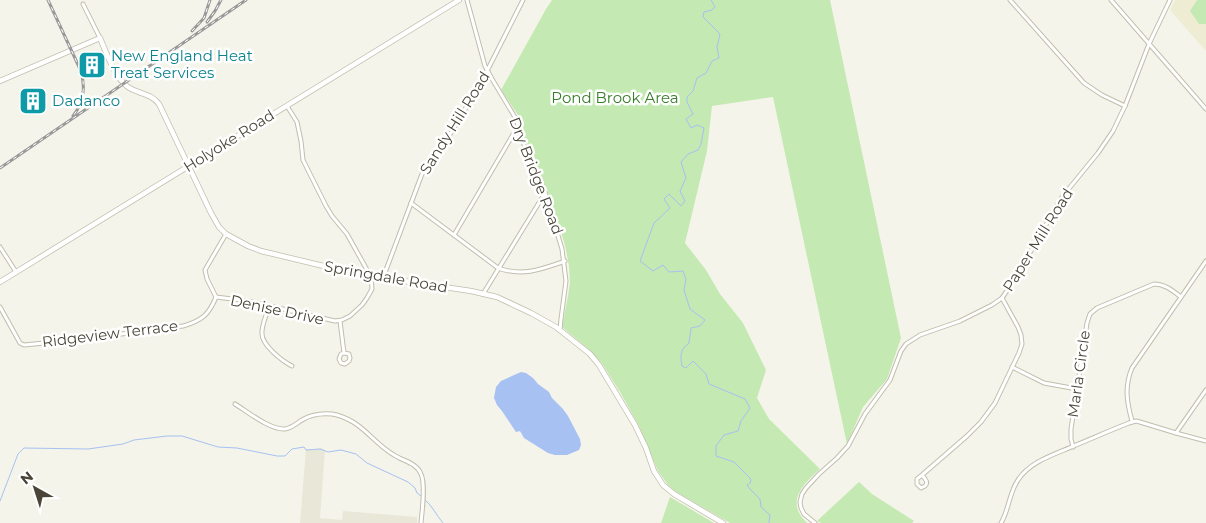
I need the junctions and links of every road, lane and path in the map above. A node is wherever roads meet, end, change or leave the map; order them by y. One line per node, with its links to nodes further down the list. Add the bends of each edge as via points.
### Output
1 (459, 0): 12 (street, Holyoke Road)
2 (468, 0): 10 (street, Dry Bridge Road)
3 (524, 0): 10 (street, Sandy Hill Road)
4 (1010, 0): 13 (street, via 1084,83)
5 (1111, 0): 9 (street)
6 (1170, 0): 9 (street, Paper Mill Road)
7 (83, 4): 8 (street, Springdale Road)
8 (100, 38): 11 (street); 16 (street, Springdale Road, via 124,84 152,97 159,104)
9 (1149, 44): 13 (street, Paper Mill Road); 14 (street)
10 (487, 71): 15 (street, Dry Bridge Road); 18 (street, Sandy Hill Road, via 451,134 426,167)
11 (0, 81)
12 (287, 106): 16 (street, Holyoke Road); 26 (street, via 297,122 303,160 328,209 347,234)
13 (1125, 106): 32 (street, Paper Mill Road, via 1098,153 1062,197)
14 (1206, 109)
15 (518, 126): 17 (street, Dry Bridge Road); 20 (street)
16 (188, 166): 19 (street, Springdale Road, via 215,220); 25 (street, Holyoke Road)
17 (545, 193): 22 (street, Dry Bridge Road); 24 (street)
18 (411, 203): 20 (street); 27 (street, Sandy Hill Road)
19 (226, 234): 26 (street, Springdale Road, via 261,251); 30 (street, via 205,270)
20 (454, 235): 24 (street)
21 (0, 247): 25 (street)
22 (564, 261): 24 (street, via 526,272); 36 (street, Dry Bridge Road, via 566,281)
23 (1206, 261): 31 (street)
24 (498, 268): 29 (street)
25 (16, 272): 28 (street, Holyoke Road)
26 (371, 277): 27 (street, Springdale Road); 35 (street, Denise Drive, via 372,289 365,302 355,313)
27 (383, 278): 29 (street, Springdale Road)
28 (0, 282)
29 (483, 294): 36 (street, Springdale Road, via 508,302)
30 (216, 297): 33 (street, Denise Drive); 34 (street, Ridgeview Terrace, via 204,316 182,326 24,345)
31 (1181, 297): 40 (street, Marla Circle, via 1166,286 1154,284 1094,310 1088,320); 43 (street, via 1130,373 1126,395)
32 (1002, 298): 39 (street, via 1022,338); 50 (street, Paper Mill Road, via 960,321 920,335 906,344 890,380 865,414 848,446 802,494 801,508)
33 (269, 306): 35 (street, Denise Drive); 38 (street, via 263,339 274,353)
34 (0, 307)
35 (340, 321): 37 (street)
36 (560, 330): 49 (street, Springdale Road, via 599,365 635,426 663,485)
37 (344, 353)
38 (292, 366)
39 (1012, 368): 40 (street, via 1044,383); 47 (street, via 982,422)
40 (1077, 389): 46 (street, Marla Circle, via 1071,433)
41 (1206, 390): 44 (street)
42 (235, 404): 48 (street, via 272,427 285,428 318,414 329,413 340,415 361,427 382,447 420,472 423,479)
43 (1132, 422): 44 (street); 46 (street)
44 (1176, 433): 45 (street)
45 (1206, 441)
46 (1073, 447): 51 (street, via 1035,463 1022,474)
47 (922, 475)
48 (421, 523)
49 (723, 523)
50 (815, 523)
51 (1001, 523)

